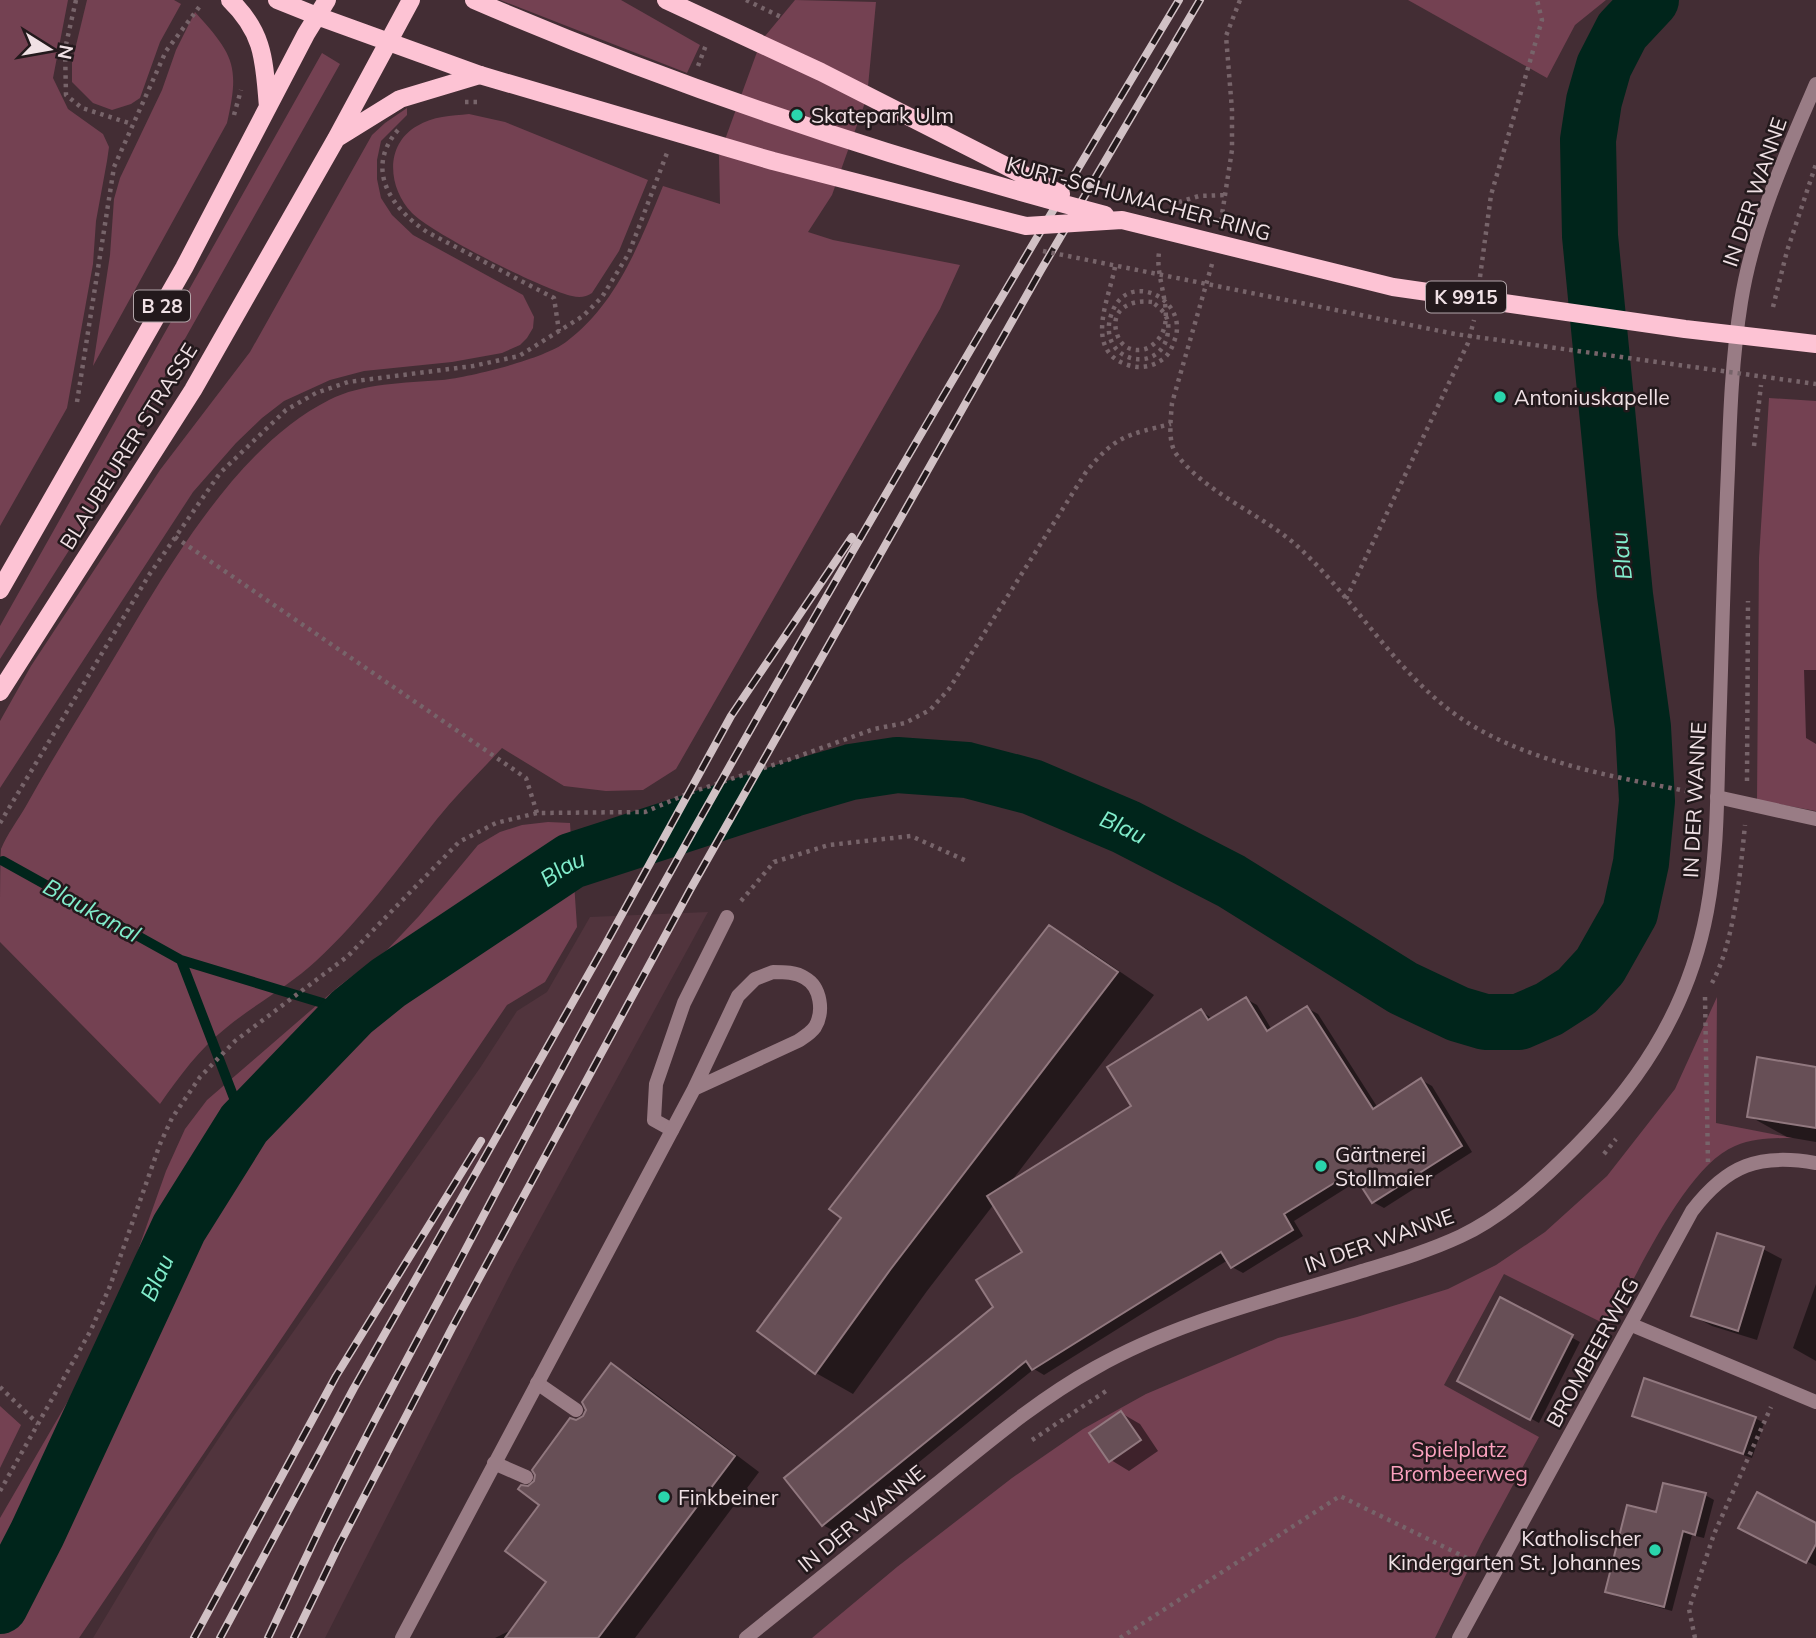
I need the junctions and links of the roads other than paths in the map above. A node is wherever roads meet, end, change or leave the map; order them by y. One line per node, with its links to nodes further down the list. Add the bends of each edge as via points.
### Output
1 (230, 0): 11 (main road, via 257,33)
2 (277, 0): 7 (main road)
3 (327, 0): 7 (main road, BLAUBEURER STRASSE / B 28)
4 (411, 0): 8 (main road, BLAUBEURER STRASSE)
5 (474, 0): 13 (main road, KURT-SCHUMACHER-RING / K 9915, bridge, via 781,119)
6 (666, 0): 13 (main road, bridge)
7 (317, 16): 8 (main road); 11 (main road, BLAUBEURER STRASSE / B 28)
8 (387, 41): 9 (main road); 12 (main road, BLAUBEURER STRASSE)
9 (480, 75): 12 (main road, via 400,99); 13 (main road, bridge, via 773,161 1027,226)
10 (1816, 84): 17 (street, IN DER WANNE, via 1759,228 1742,297 1732,372)
11 (268, 107): 15 (main road, BLAUBEURER STRASSE / B 28, via 184,268)
12 (336, 139): 16 (main road, BLAUBEURER STRASSE, via 193,390)
13 (1115, 218): 14 (main road, KURT-SCHUMACHER-RING / K 9915, bridge, via 1393,287)
14 (1816, 344)
15 (0, 590)
16 (0, 692)
17 (1717, 797): 18 (street); 30 (street, IN DER WANNE, via 1707,913 1679,1002 1638,1077 1541,1180 1507,1208 1462,1235 1411,1256 1210,1317 1149,1340 1095,1368 993,1439)
18 (1816, 819)
19 (727, 917): 21 (street, via 684,1003 656,1084 654,1120)
20 (694, 1088): 20 (street, via 813,1030 821,1005 807,978 773,972 755,979 738,996); 21 (street)
21 (672, 1130): 24 (street)
22 (1816, 1163): 23 (street, BROMBEERWEG, via 1761,1161 1730,1173 1709,1189 1692,1211)
23 (1632, 1325): 25 (street); 31 (street, BROMBEERWEG)
24 (537, 1383): 26 (street); 27 (street)
25 (1816, 1402)
26 (576, 1410)
27 (494, 1463): 28 (street); 29 (street)
28 (526, 1477)
29 (402, 1638)
30 (746, 1638)
31 (1459, 1638)

